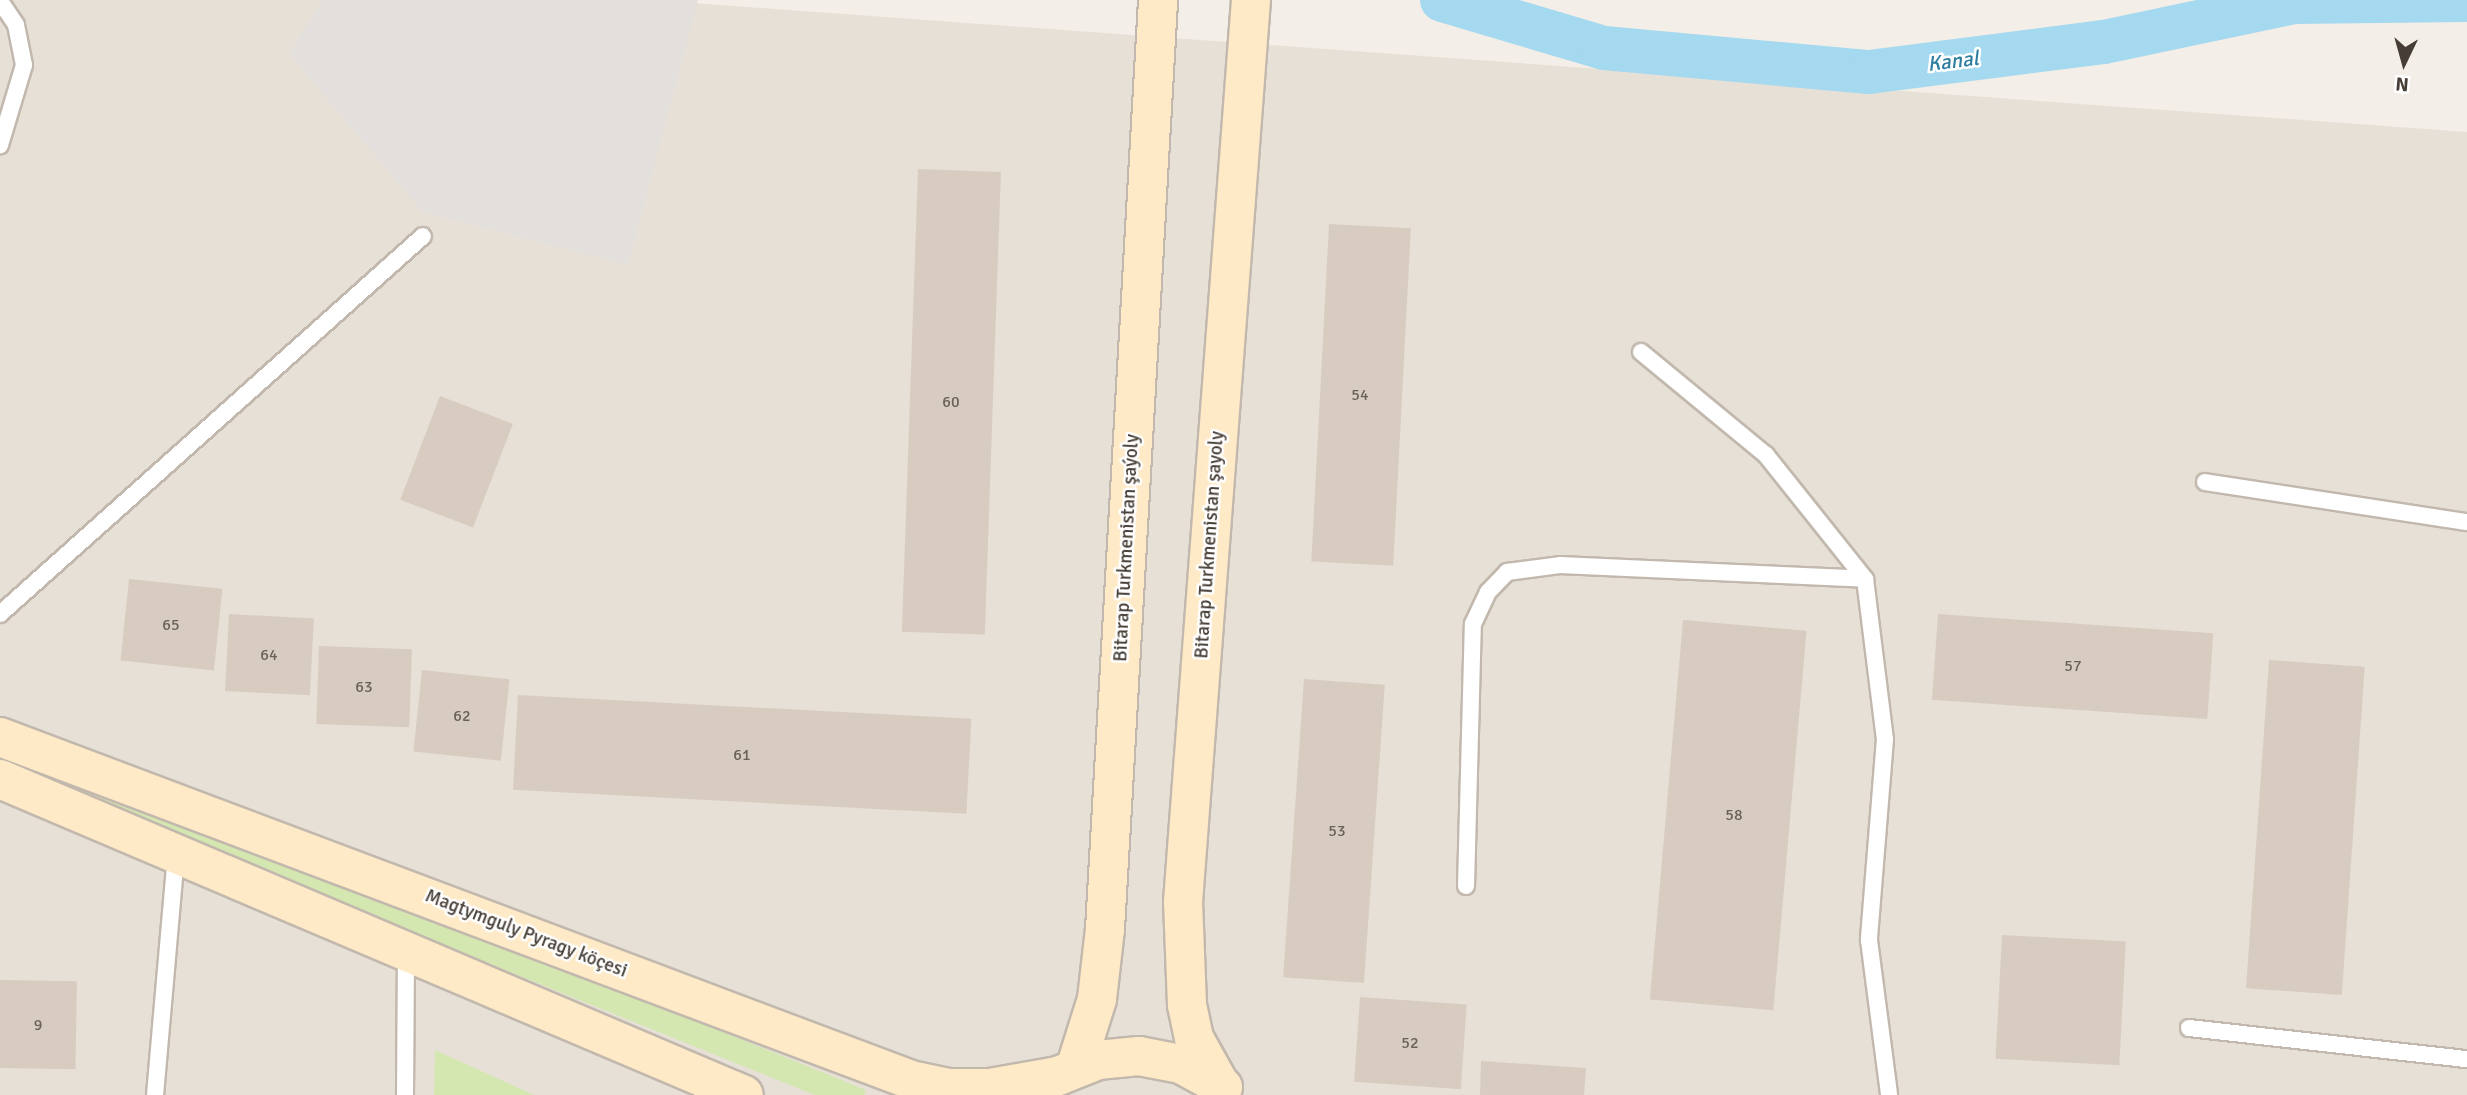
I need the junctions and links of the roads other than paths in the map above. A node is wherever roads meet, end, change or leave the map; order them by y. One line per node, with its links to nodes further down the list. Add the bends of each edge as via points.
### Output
1 (1251, 0): 19 (main road, Bitarap Turkmenistan şayoly, via 1183,902 1187,1005 1194,1038)
2 (0, 1): 4 (lane, via 16,25 24,65)
3 (1157, 14): 18 (main road, Bitarap Turkmenistan şaýoly, via 1105,929 1097,999)
4 (0, 145)
5 (423, 236): 10 (lane)
6 (1641, 352): 9 (lane, via 1766,455)
7 (2205, 482): 8 (lane)
8 (2467, 522)
9 (1865, 579): 14 (lane, via 1560,565 1507,572 1488,592 1473,624); 23 (lane, via 1885,739 1870,940)
10 (0, 614)
11 (0, 737): 18 (main road, Magtymguly Pyragy köçesi, via 911,1080 949,1088 990,1088)
12 (0, 779): 13 (main road)
13 (176, 853): 15 (main road); 20 (lane)
14 (1466, 886)
15 (406, 951): 21 (lane); 22 (main road)
16 (2189, 1028): 17 (lane)
17 (2467, 1059)
18 (1056, 1079): 19 (main road, Magtymguly Pyragy köçesi, via 1139,1056 1181,1064)
19 (1225, 1089)
20 (155, 1095)
21 (405, 1095)
22 (744, 1095)
23 (1889, 1095)

